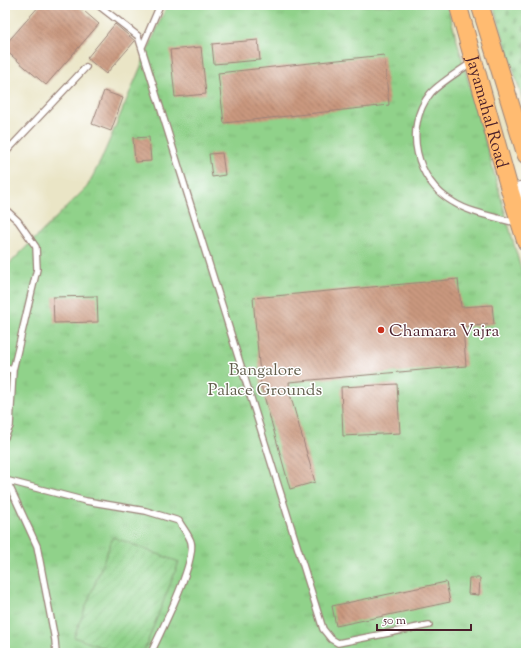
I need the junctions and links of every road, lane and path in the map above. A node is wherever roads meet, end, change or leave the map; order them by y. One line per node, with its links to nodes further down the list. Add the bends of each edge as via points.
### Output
1 (98, 5): 5 (lane, via 138,36)
2 (160, 5): 5 (lane)
3 (458, 5): 6 (main road, Jayamahal Road)
4 (480, 5): 9 (main road, Jayamahal Road)
5 (142, 47): 18 (lane, via 323,629 338,643)
6 (473, 62): 10 (main road, Jayamahal Road); 12 (lane, via 431,92 425,102 417,123 418,158 435,188 452,202)
7 (86, 67): 8 (lane)
8 (5, 153)
9 (526, 156)
10 (519, 195): 12 (main road, Jayamahal Road)
11 (5, 209): 15 (lane, via 18,221 36,247 37,261)
12 (520, 224): 13 (main road, Jayamahal Road)
13 (526, 242)
14 (5, 368): 15 (lane)
15 (13, 370): 16 (lane, via 10,426)
16 (5, 437)
17 (6, 480): 19 (lane, via 36,546); 20 (lane, via 86,501 146,511 178,521 191,542 192,553 184,578)
18 (430, 624)
19 (56, 653)
20 (151, 653)

